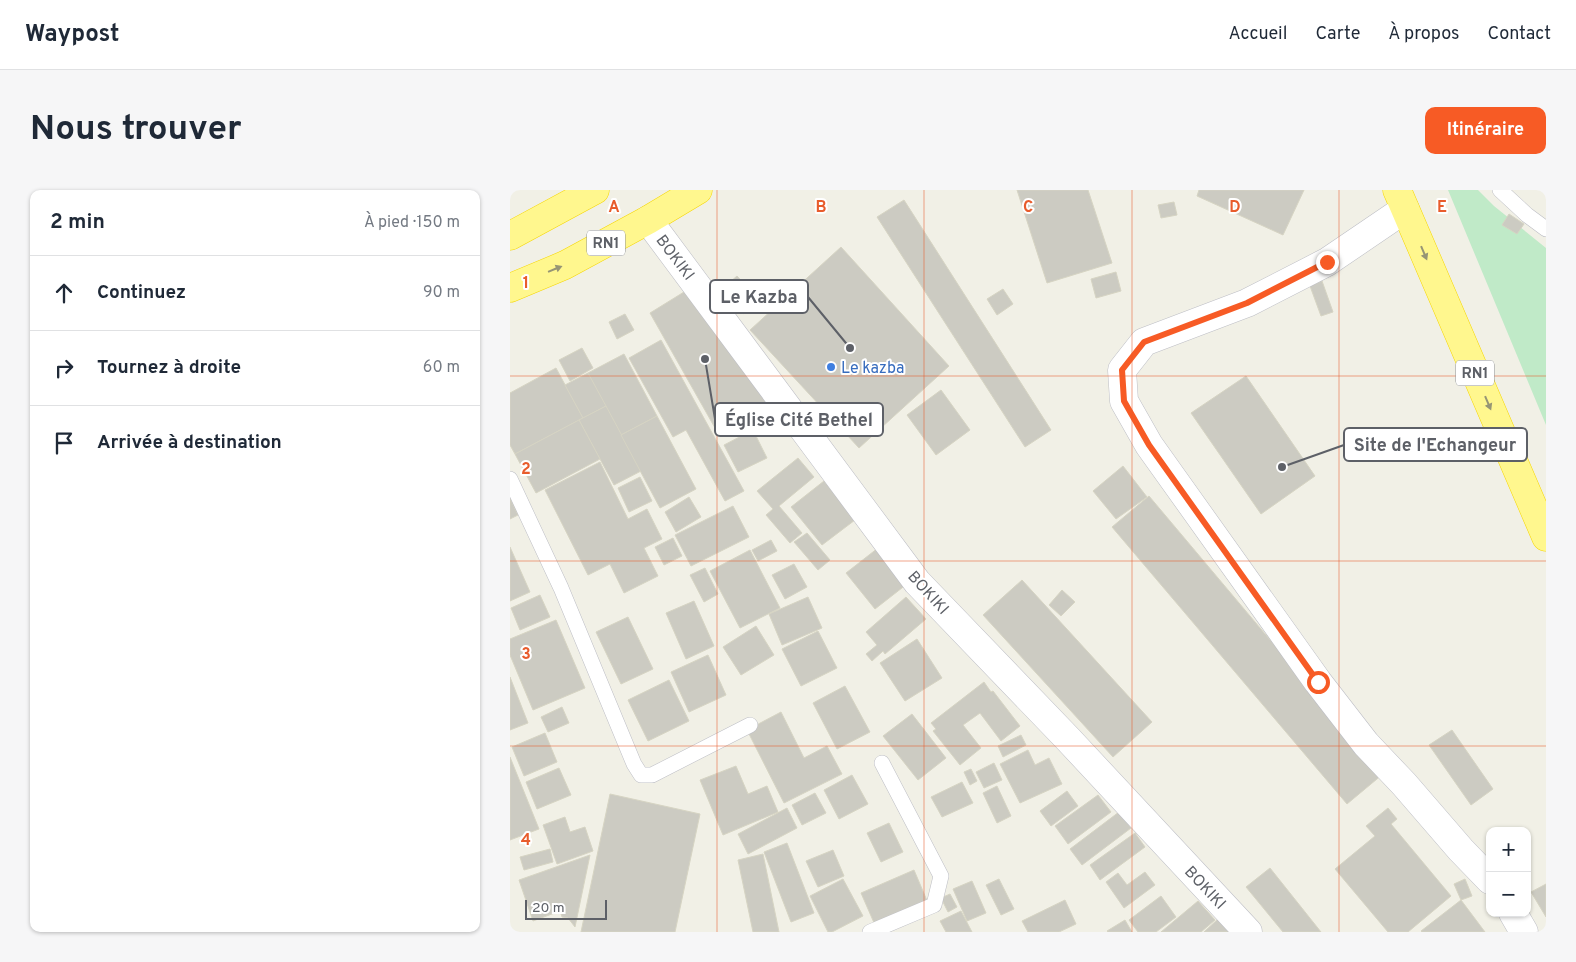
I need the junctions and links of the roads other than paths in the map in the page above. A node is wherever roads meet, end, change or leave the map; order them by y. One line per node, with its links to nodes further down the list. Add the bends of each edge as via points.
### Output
1 (595, 190): 8 (highway)
2 (698, 190): 6 (highway, RN1)
3 (1376, 190): 5 (highway)
4 (1500, 190): 7 (lane)
5 (1401, 199): 11 (highway, RN1, one-way to 11); 14 (street, via 1327,262 1256,299 1144,342 1122,370 1124,401 1149,445 1318,682 1366,744)
6 (648, 220): 9 (highway, RN1, one-way to 6, via 565,265); 17 (street, BOKIKI, via 917,582)
7 (1546, 229)
8 (510, 236)
9 (510, 288)
10 (510, 479): 12 (lane, via 561,588 634,764 642,775 652,775)
11 (1546, 537)
12 (750, 725)
13 (882, 763): 16 (lane, via 941,876 934,905)
14 (1486, 876)
15 (1515, 917): 18 (street)
16 (870, 932)
17 (1248, 932)
18 (1524, 932)

